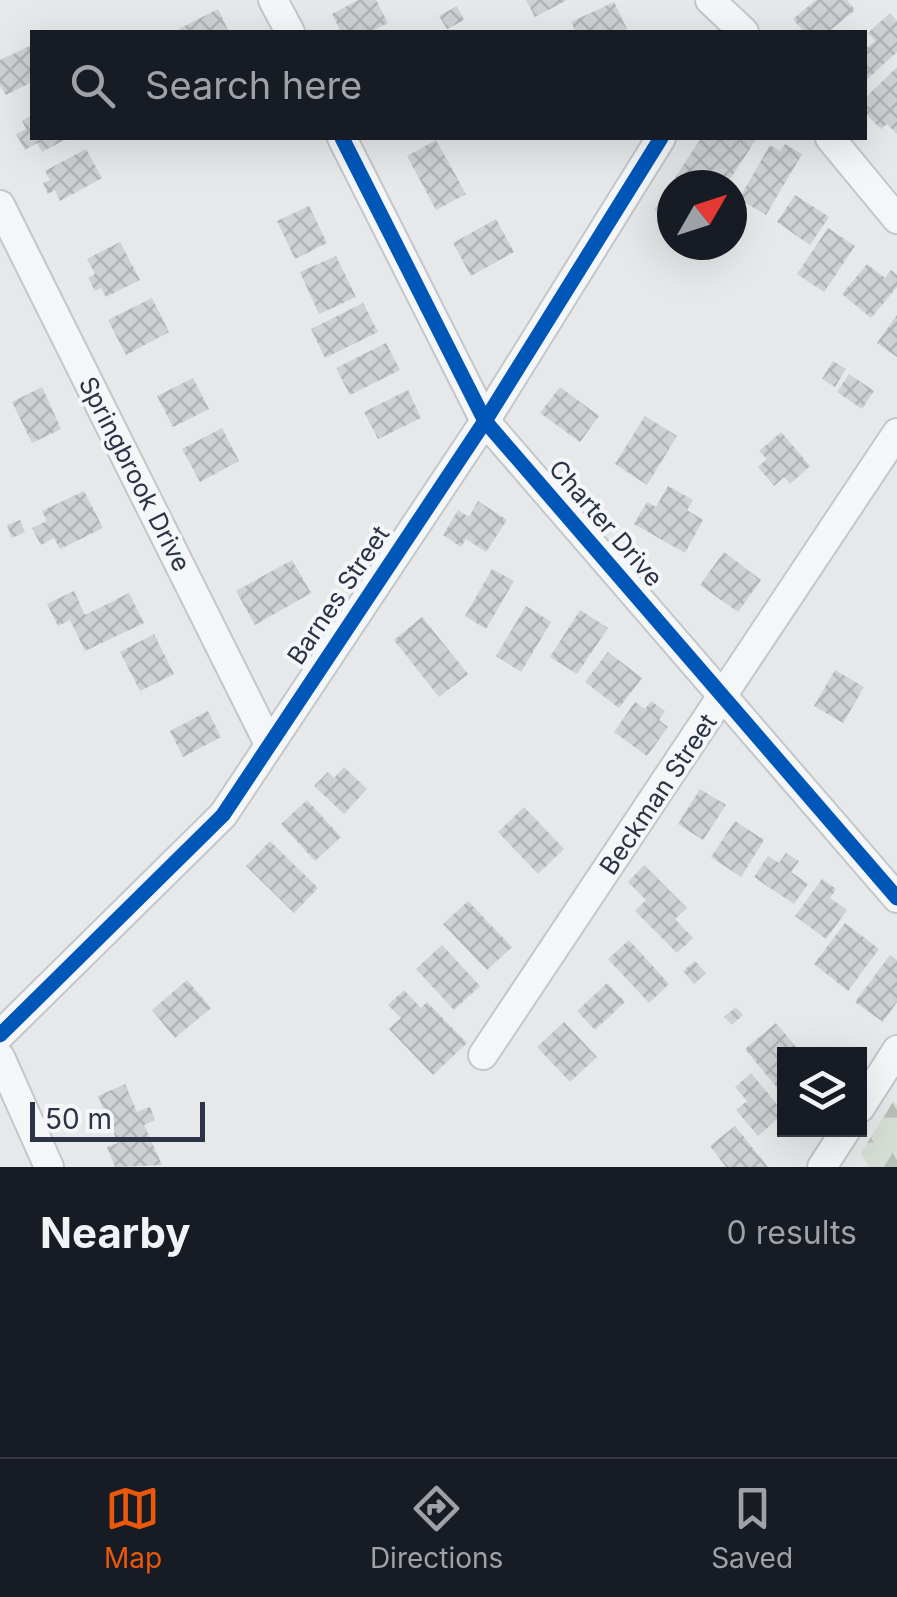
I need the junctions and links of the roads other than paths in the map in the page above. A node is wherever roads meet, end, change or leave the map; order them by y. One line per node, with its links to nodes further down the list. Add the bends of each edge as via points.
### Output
1 (273, 0): 4 (street)
2 (710, 0): 3 (street)
3 (737, 21)
4 (289, 30)
5 (343, 140): 10 (street, Charter Drive)
6 (660, 140): 10 (street, Barnes Street)
7 (832, 140): 9 (street)
8 (0, 205): 13 (street, Springbrook Drive)
9 (897, 219)
10 (485, 421): 12 (street, Charter Drive); 13 (street, Barnes Street)
11 (897, 433): 12 (street, Beckman Street)
12 (723, 697): 14 (street, Charter Drive); 17 (street, Beckman Street)
13 (269, 744): 15 (street, Barnes Street, via 214,825)
14 (897, 898)
15 (0, 1035)
16 (897, 1050): 19 (street)
17 (484, 1055)
18 (0, 1057): 21 (street)
19 (867, 1097)
20 (841, 1137): 22 (street)
21 (50, 1167)
22 (822, 1167)

